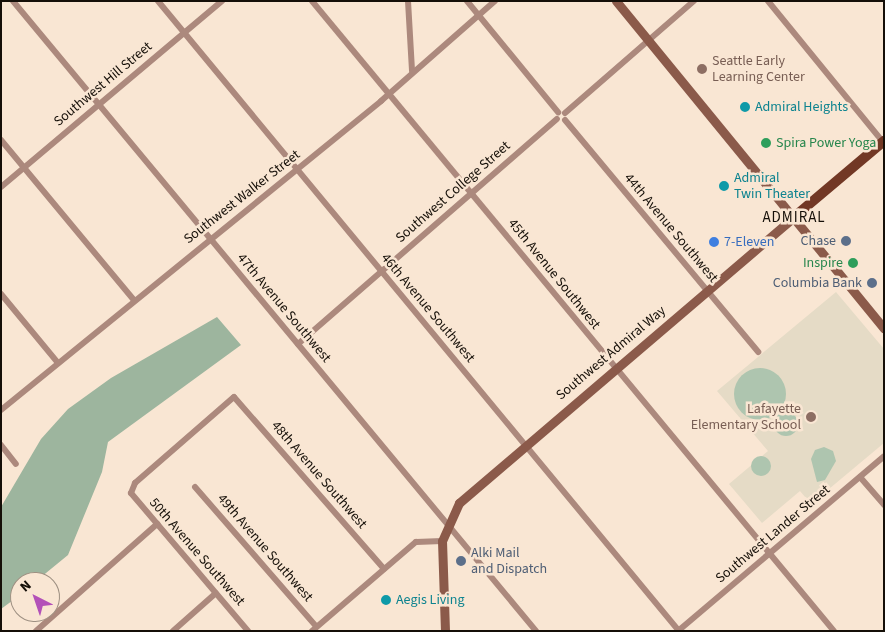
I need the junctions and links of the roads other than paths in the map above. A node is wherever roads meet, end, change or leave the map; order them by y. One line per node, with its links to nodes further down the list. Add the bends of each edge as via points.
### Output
1 (14, 1): 16 (street, 47th Avenue Southwest)
2 (158, 1): 12 (street, 46th Avenue Southwest)
3 (222, 1): 12 (street, Southwest Hill Street)
4 (312, 1): 15 (street, 45th Avenue Southwest)
5 (408, 1): 14 (street)
6 (467, 1): 11 (street, 44th Avenue Southwest)
7 (495, 1): 11 (street, Southwest Walker Street)
8 (616, 1): 13 (main road)
9 (694, 1): 13 (street, Southwest College Street)
10 (768, 1): 19 (street)
11 (478, 15): 14 (street, Southwest Walker Street); 17 (street, 44th Avenue Southwest)
12 (184, 33): 16 (street, Southwest Hill Street); 21 (street, 46th Avenue Southwest)
13 (648, 41): 17 (street, Southwest College Street); 24 (main road)
14 (412, 71): 15 (street, Southwest Walker Street)
15 (388, 93): 21 (street, Southwest Walker Street); 23 (street, 45th Avenue Southwest)
16 (98, 104): 20 (street, Southwest Hill Street); 25 (street, 47th Avenue Southwest)
17 (561, 116): 23 (street, Southwest College Street); 27 (street, 44th Avenue Southwest)
18 (1, 140): 20 (street)
19 (883, 142): 24 (main road, Southwest Admiral Way)
20 (23, 166): 22 (street, Southwest Hill Street); 29 (street)
21 (297, 169): 25 (street, Southwest Walker Street); 26 (street, 46th Avenue Southwest)
22 (1, 187)
23 (471, 193): 26 (street, Southwest College Street); 34 (street, 45th Avenue Southwest)
24 (794, 217): 27 (main road, Southwest Admiral Way); 30 (main road)
25 (210, 239): 29 (street, Southwest Walker Street); 31 (street, 47th Avenue Southwest)
26 (381, 271): 31 (street, Southwest College Street); 36 (street, 46th Avenue Southwest)
27 (706, 291): 32 (street, 44th Avenue Southwest); 34 (main road, Southwest Admiral Way)
28 (1, 294): 33 (street)
29 (134, 300): 33 (street, Southwest Walker Street)
30 (884, 328)
31 (298, 344): 45 (street, 47th Avenue Southwest)
32 (758, 352)
33 (58, 363): 35 (street, Southwest Walker Street)
34 (616, 369): 36 (main road, Southwest Admiral Way); 47 (street, 45th Avenue Southwest)
35 (1, 410)
36 (524, 444): 45 (main road, Southwest Admiral Way, via 466,496); 56 (street, 46th Avenue Southwest)
37 (1, 445): 39 (street)
38 (884, 456): 40 (street, Southwest Lander Street)
39 (16, 464)
40 (860, 477): 43 (street); 47 (street, Southwest Lander Street)
41 (195, 487): 50 (street, 49th Avenue Southwest)
42 (131, 489): 44 (street, 50th Avenue Southwest); 48 (street, 48th Avenue Southwest, via 234,397)
43 (884, 506)
44 (156, 524): 49 (street, 50th Avenue Southwest); 51 (street)
45 (447, 524): 46 (main road, Southwest Admiral Way); 55 (street, 47th Avenue Southwest)
46 (442, 541): 48 (street, via 422,539); 54 (main road, Southwest Admiral Way)
47 (769, 553): 56 (street, Southwest Lander Street); 57 (street, 45th Avenue Southwest)
48 (384, 569): 50 (street)
49 (216, 593): 52 (street); 53 (street, 50th Avenue Southwest)
50 (314, 629)
51 (36, 631)
52 (172, 631)
53 (248, 631)
54 (445, 631)
55 (536, 631)
56 (679, 631)
57 (834, 631)

